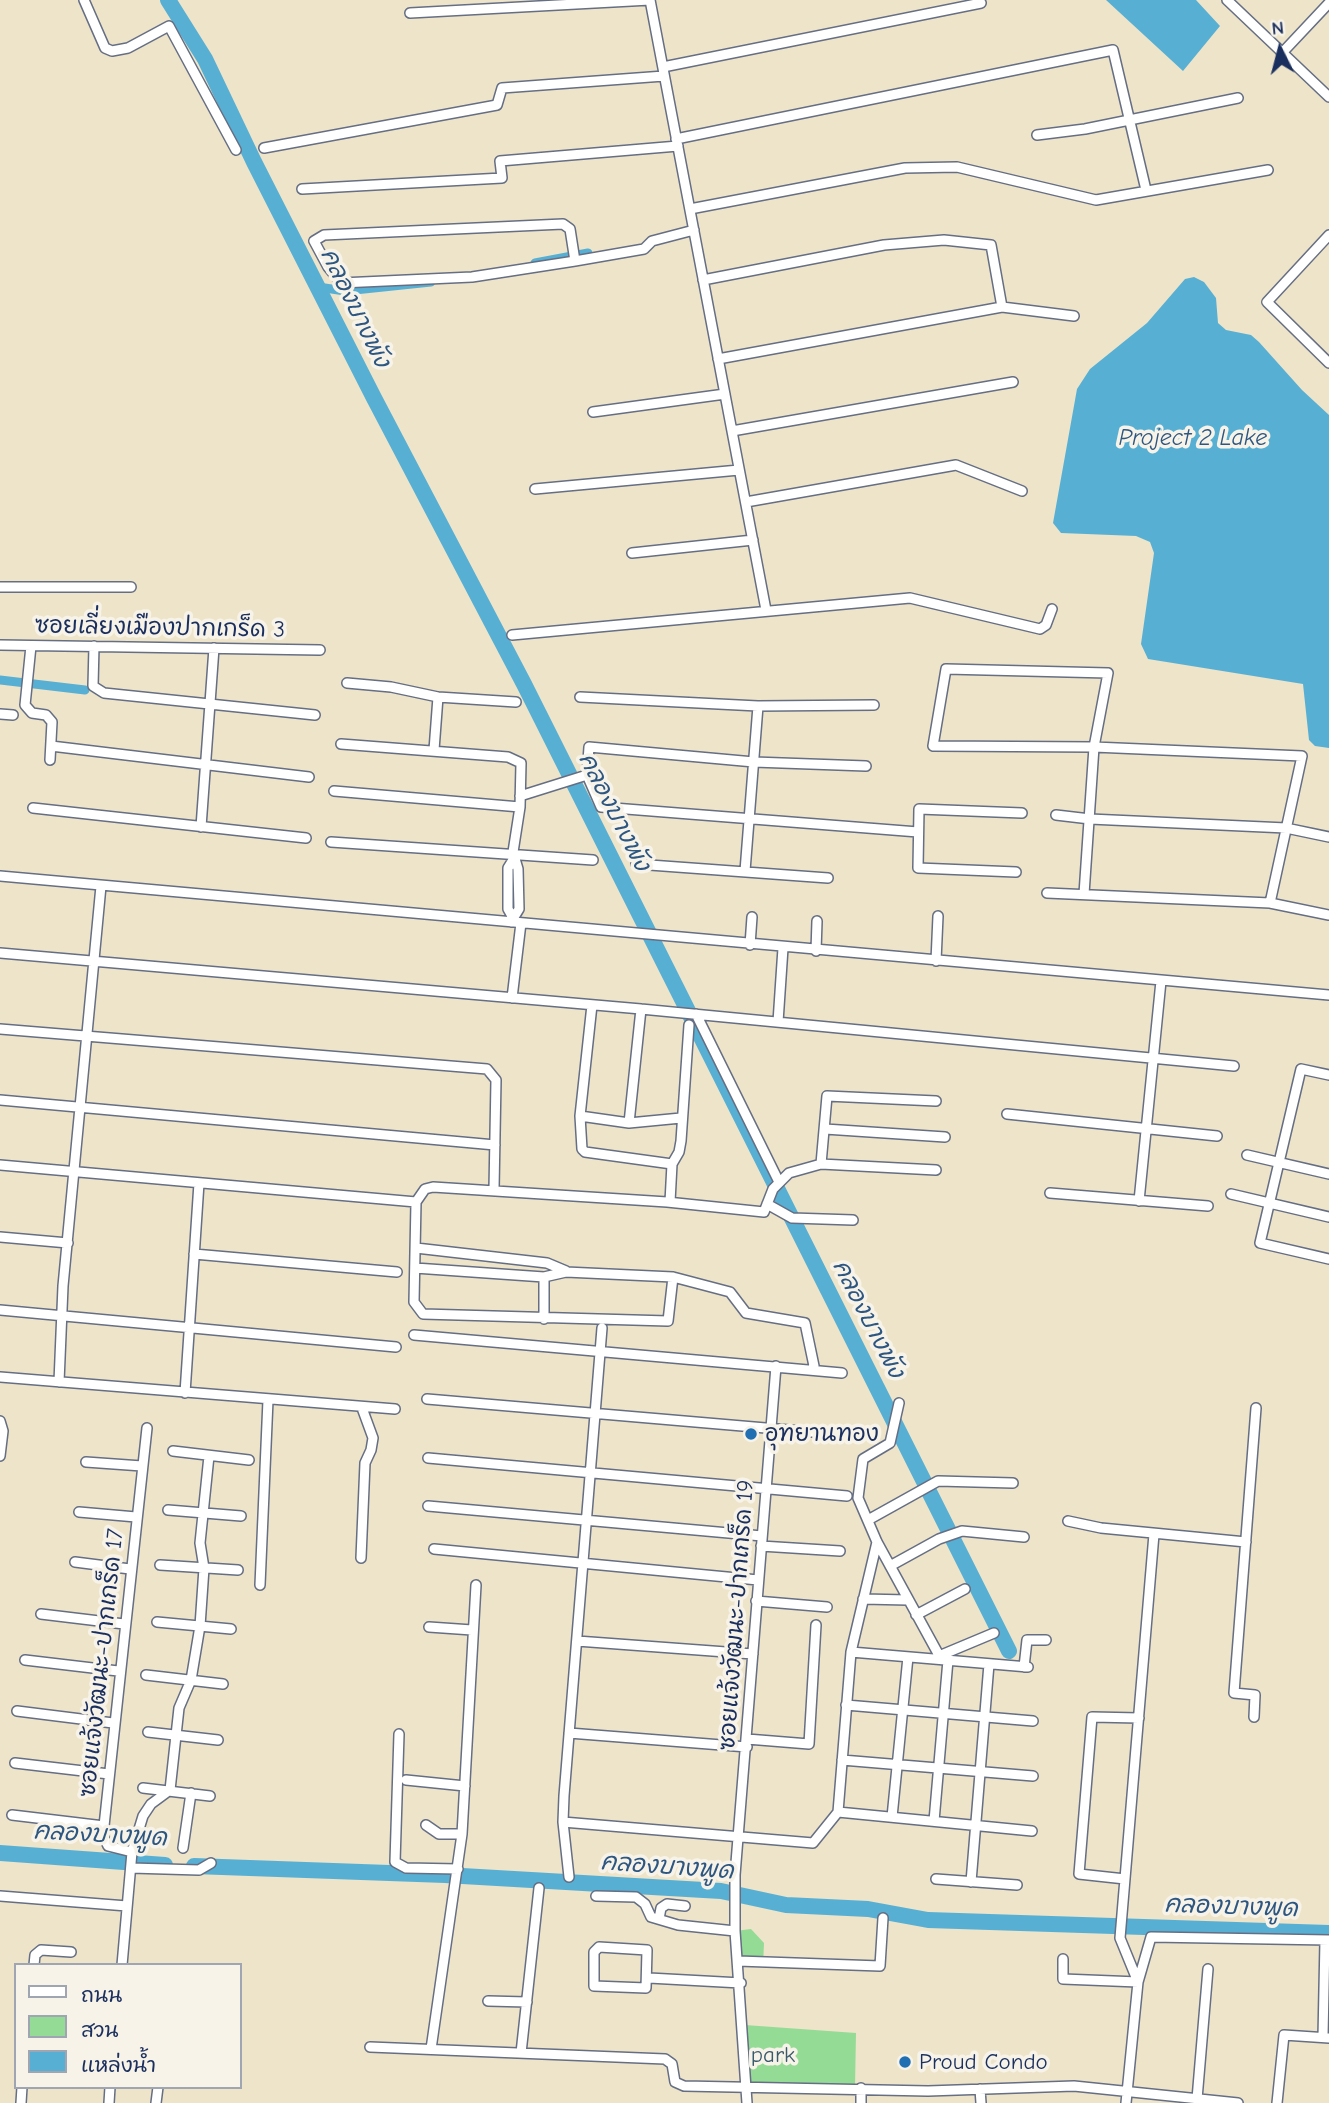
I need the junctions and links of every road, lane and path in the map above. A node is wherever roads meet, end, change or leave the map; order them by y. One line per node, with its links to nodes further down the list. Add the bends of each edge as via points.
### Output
1 (84, 0): 15 (street, via 105,48 113,51 169,26)
2 (650, 0): 6 (street); 8 (street)
3 (1227, 0): 7 (street)
4 (981, 3): 8 (street)
5 (1329, 3): 7 (street)
6 (410, 13)
7 (1282, 53): 9 (street)
8 (663, 71): 13 (street); 14 (street, via 502,88 497,105)
9 (1329, 97)
10 (1238, 98): 11 (street)
11 (1130, 118): 12 (street); 13 (street, via 1113,50); 18 (street)
12 (1037, 135)
13 (677, 142): 17 (street, via 500,161 502,178); 19 (street)
14 (264, 148)
15 (236, 150)
16 (1268, 170): 18 (street)
17 (303, 189)
18 (1146, 190): 19 (street, via 1096,200 957,167 905,169)
19 (690, 209): 20 (street)
20 (694, 230): 22 (street, via 652,242 644,249); 23 (street)
21 (1329, 235): 28 (street, via 1267,302)
22 (575, 261): 22 (street, via 472,277 341,283 314,241 324,235 563,223 570,229)
23 (703, 280): 24 (street, via 884,244 944,240 991,246); 27 (street)
24 (1002, 307): 25 (street); 27 (street)
25 (1074, 316)
26 (1329, 348): 28 (street)
27 (718, 359): 30 (street)
28 (1325, 359)
29 (1013, 383): 32 (street)
30 (725, 394): 31 (street); 32 (street)
31 (593, 412)
32 (732, 431): 33 (street)
33 (739, 470): 34 (street); 36 (street)
34 (535, 489)
35 (1022, 491): 36 (street, via 956,465)
36 (746, 502): 37 (street)
37 (753, 540): 38 (street); 42 (street)
38 (632, 553)
39 (0, 587): 40 (street)
40 (131, 587)
41 (1052, 609): 42 (street, via 1040,629 910,598)
42 (766, 610): 43 (street)
43 (512, 635)
44 (0, 645): 45 (street, ซอยเลี่ยงเมืองปากเกร็ด 3)
45 (31, 646): 46 (street, ซอยเลี่ยงเมืองปากเกร็ด 3); 60 (street, via 25,705 52,722)
46 (94, 646): 47 (street, ซอยเลี่ยงเมืองปากเกร็ด 3); 53 (street, via 93,686 97,690)
47 (214, 648): 48 (street, ซอยเลี่ยงเมืองปากเกร็ด 3); 53 (street)
48 (320, 650)
49 (347, 684): 51 (street)
50 (580, 696): 55 (street)
51 (438, 697): 52 (street); 62 (street)
52 (516, 702)
53 (209, 705): 58 (street); 65 (street)
54 (874, 705): 55 (street)
55 (758, 706): 64 (street)
56 (0, 714): 57 (street)
57 (13, 715)
58 (315, 715)
59 (341, 744): 62 (street)
60 (51, 746): 63 (street); 65 (street)
61 (1094, 747): 61 (street, via 1108,673 946,669 933,746); 76 (street); 78 (street, via 1302,756)
62 (434, 750): 70 (street, via 515,758 521,763)
63 (50, 760)
64 (754, 762): 66 (street); 67 (street, via 589,747); 75 (street)
65 (205, 765): 68 (street); 77 (street)
66 (866, 766)
67 (587, 775): 70 (street); 75 (street, via 601,807)
68 (309, 777)
69 (334, 791): 71 (street)
70 (520, 796): 71 (street)
71 (520, 807): 83 (street)
72 (33, 808): 77 (street)
73 (1022, 813): 79 (street, via 919,809)
74 (1056, 815): 76 (street)
75 (749, 819): 79 (street); 86 (street)
76 (1090, 819): 78 (street); 92 (street)
77 (201, 827): 81 (street)
78 (1286, 828): 80 (street); 93 (street)
79 (918, 832): 87 (street, via 918,868)
80 (1329, 837)
81 (306, 838)
82 (331, 842): 83 (street)
83 (513, 856): 84 (street); 97 (street, via 518,869 519,909)
84 (593, 860)
85 (636, 863): 86 (street)
86 (745, 872): 89 (street)
87 (1016, 872)
88 (0, 876): 90 (street)
89 (828, 878)
90 (101, 886): 97 (street); 104 (street)
91 (1047, 893): 92 (street)
92 (1084, 894): 93 (street)
93 (1270, 903): 94 (street)
94 (1329, 915)
95 (938, 916): 105 (street)
96 (752, 917): 100 (street)
97 (511, 919): 99 (street)
98 (817, 921): 102 (street)
99 (521, 923): 100 (street); 108 (street)
100 (750, 945): 101 (street)
101 (783, 948): 102 (street); 112 (street)
102 (816, 951): 105 (street)
103 (0, 953): 104 (street)
104 (93, 961): 108 (street); 115 (street)
105 (936, 961): 106 (street)
106 (1161, 981): 107 (street); 116 (street)
107 (1329, 995)
108 (512, 998): 109 (street)
109 (592, 1005): 110 (street); 123 (street)
110 (641, 1009): 111 (street); 125 (street)
111 (696, 1014): 112 (street); 139 (street)
112 (778, 1022): 116 (street)
113 (689, 1025): 124 (street)
114 (0, 1028): 115 (street)
115 (86, 1036): 121 (street); 130 (street, via 487,1069 496,1080)
116 (1153, 1056): 117 (street); 126 (street)
117 (1234, 1066)
118 (1329, 1075): 132 (street, via 1301,1069)
119 (0, 1100): 121 (street)
120 (936, 1101): 127 (street, via 827,1096)
121 (80, 1107): 130 (street); 137 (street)
122 (1007, 1114): 126 (street)
123 (580, 1116): 125 (street); 133 (street, via 585,1152)
124 (681, 1118): 125 (street); 133 (street, via 679,1152)
125 (629, 1123)
126 (1147, 1128): 128 (street); 144 (street)
127 (825, 1129): 129 (street); 134 (street)
128 (1217, 1136)
129 (944, 1137)
130 (495, 1145): 141 (street)
131 (1247, 1155): 132 (street)
132 (1279, 1162): 138 (street); 147 (street)
133 (672, 1164): 146 (street)
134 (821, 1164): 136 (street); 139 (street, via 789,1173)
135 (0, 1165): 137 (street)
136 (936, 1170)
137 (75, 1172): 140 (street); 153 (street)
138 (1329, 1174)
139 (779, 1182): 148 (street)
140 (199, 1183): 145 (street); 155 (street)
141 (494, 1189): 145 (street, via 433,1187 425,1189); 146 (street)
142 (1049, 1193): 144 (street)
143 (1231, 1194): 147 (street)
144 (1139, 1201): 149 (street)
145 (416, 1202): 154 (street)
146 (670, 1202): 148 (street, via 764,1212)
147 (1269, 1202): 150 (street); 156 (street, via 1261,1243)
148 (767, 1204): 151 (street, via 794,1218)
149 (1208, 1206)
150 (1329, 1217)
151 (853, 1220)
152 (0, 1237): 153 (street)
153 (68, 1242): 163 (street)
154 (416, 1248): 157 (street); 159 (street, via 547,1263)
155 (194, 1254): 158 (street); 165 (street)
156 (1329, 1259)
157 (415, 1268): 160 (street); 164 (street, via 414,1302 423,1314)
158 (397, 1272)
159 (566, 1272): 160 (street); 161 (street)
160 (544, 1277): 164 (street)
161 (673, 1277): 164 (street, via 668,1321); 171 (street, via 730,1292 746,1313 805,1323)
162 (0, 1310): 163 (street)
163 (61, 1316): 165 (street); 174 (street)
164 (544, 1319)
165 (188, 1326): 168 (street); 175 (street)
166 (602, 1328): 169 (street)
167 (414, 1335): 169 (street)
168 (396, 1347)
169 (601, 1352): 170 (street); 182 (street)
170 (776, 1366): 172 (street); 184 (street, ซอยแจ้งวัฒนะ-ปากเกร็ด 19)
171 (814, 1366)
172 (842, 1373)
173 (0, 1377): 174 (street)
174 (59, 1382): 175 (street)
175 (185, 1393): 177 (street)
176 (426, 1399): 182 (street)
177 (268, 1400): 179 (street); 223 (street)
178 (899, 1403): 205 (street, via 890,1443 863,1459 858,1498)
179 (362, 1408): 181 (street); 214 (street, via 373,1438 365,1463)
180 (1256, 1408): 211 (street)
181 (395, 1409)
182 (595, 1413): 184 (street); 194 (street)
183 (0, 1421): 188 (street)
184 (771, 1428): 186 (street); 196 (street, ซอยแจ้งวัฒนะ-ปากเกร็ด 19)
185 (146, 1429): 193 (street, ซอยแจ้งวัฒนะ-ปากเกร็ด 17)
186 (859, 1436)
187 (173, 1451): 189 (street)
188 (0, 1456)
189 (209, 1456): 191 (street); 201 (street)
190 (428, 1458): 194 (street)
191 (249, 1460)
192 (86, 1462): 193 (street)
193 (142, 1466): 203 (street, ซอยแจ้งวัฒนะ-ปากเกร็ด 17)
194 (591, 1473): 196 (street); 204 (street)
195 (1013, 1483): 205 (street, via 938,1481)
196 (766, 1489): 197 (street); 209 (street, ซอยแจ้งวัฒนะ-ปากเกร็ด 19)
197 (847, 1496)
198 (428, 1506): 204 (street)
199 (168, 1510): 201 (street)
200 (79, 1512): 203 (street)
201 (201, 1513): 202 (street); 219 (street)
202 (241, 1516)
203 (136, 1517): 220 (street, ซอยแจ้งวัฒนะ-ปากเกร็ด 17)
204 (586, 1520): 209 (street); 217 (street)
205 (868, 1520): 210 (street)
206 (1068, 1521): 207 (street)
207 (1154, 1534): 211 (street); 258 (street)
208 (1024, 1537): 218 (street, via 962,1531)
209 (761, 1541): 213 (street); 222 (street, ซอยแจ้งวัฒนะ-ปากเกร็ด 19)
210 (877, 1542): 218 (street); 226 (street)
211 (1246, 1542): 257 (street, via 1234,1693 1255,1695)
212 (434, 1549): 217 (street)
213 (840, 1551)
214 (361, 1558)
215 (75, 1562): 220 (street)
216 (160, 1564): 219 (street)
217 (582, 1565): 222 (street); 241 (street)
218 (890, 1566): 227 (street)
219 (204, 1568): 221 (street); 235 (street)
220 (130, 1569): 233 (street, ซอยแจ้งวัฒนะ-ปากเกร็ด 17)
221 (238, 1570)
222 (758, 1580): 228 (street, ซอยแจ้งวัฒนะ-ปากเกร็ด 19)
223 (260, 1585)
224 (476, 1585): 238 (street)
225 (965, 1588): 231 (street)
226 (863, 1599): 227 (street); 242 (street)
227 (908, 1600): 231 (street)
228 (757, 1601): 229 (street); 243 (street, ซอยแจ้งวัฒนะ-ปากเกร็ด 19)
229 (827, 1607)
230 (41, 1614): 233 (street)
231 (916, 1615): 245 (street)
232 (157, 1622): 235 (street)
233 (124, 1624): 248 (street, ซอยแจ้งวัฒนะ-ปากเกร็ด 17)
234 (816, 1625): 266 (street, via 809,1744)
235 (200, 1626): 237 (street); 250 (street)
236 (429, 1627): 238 (street)
237 (231, 1629)
238 (472, 1630): 275 (street)
239 (994, 1633): 245 (street)
240 (1046, 1640): 247 (street, via 1027,1640 1026,1667)
241 (577, 1641): 243 (street); 262 (street)
242 (851, 1651): 244 (street); 252 (street)
243 (753, 1654): 266 (street, ซอยแจ้งวัฒนะ-ปากเกร็ด 19)
244 (908, 1657): 245 (street); 253 (street)
245 (942, 1658): 247 (street); 255 (street)
246 (25, 1660): 248 (street)
247 (989, 1664): 256 (street)
248 (118, 1671): 260 (street, ซอยแจ้งวัฒนะ-ปากเกร็ด 17)
249 (146, 1675): 250 (street)
250 (191, 1680): 251 (street); 264 (street, via 179,1708)
251 (223, 1685)
252 (846, 1705): 253 (street); 267 (street)
253 (903, 1710): 255 (street); 269 (street)
254 (17, 1711): 260 (street)
255 (943, 1714): 256 (street); 270 (street)
256 (985, 1717): 259 (street); 271 (street)
257 (1254, 1717)
258 (1139, 1718): 297 (street); 297 (street, via 1092,1717 1080,1874)
259 (1033, 1721)
260 (113, 1724): 272 (street, ซอยแจ้งวัฒนะ-ปากเกร็ด 17)
261 (148, 1732): 264 (street)
262 (569, 1732): 266 (street); 284 (street)
263 (399, 1734): 294 (street, via 395,1862 406,1868)
264 (176, 1737): 265 (street); 277 (street)
265 (218, 1740)
266 (747, 1743): 290 (street, ซอยแจ้งวัฒนะ-ปากเกร็ด 19)
267 (842, 1760): 269 (street); 280 (street)
268 (15, 1763): 272 (street)
269 (897, 1765): 270 (street); 282 (street)
270 (939, 1768): 271 (street); 283 (street)
271 (980, 1771): 273 (street); 286 (street)
272 (109, 1774): 287 (street, ซอยแจ้งวัฒนะ-ปากเกร็ด 17)
273 (1033, 1776)
274 (406, 1780): 275 (street)
275 (465, 1786): 289 (street)
276 (144, 1788): 277 (street)
277 (170, 1790): 278 (street); 292 (street, via 143,1816)
278 (191, 1793): 279 (street); 291 (street)
279 (210, 1796)
280 (838, 1812): 282 (street); 290 (street, via 813,1843)
281 (12, 1815): 287 (street)
282 (892, 1817): 283 (street)
283 (934, 1821): 286 (street)
284 (562, 1822): 290 (street); 295 (street)
285 (426, 1825): 289 (street, via 439,1834)
286 (975, 1825): 288 (street); 298 (street)
287 (104, 1826): 292 (street, ซอยแจ้งวัฒนะ-ปากเกร็ด 17, via 105,1843)
288 (1032, 1830)
289 (462, 1834): 294 (street)
290 (739, 1837): 307 (street, ซอยแจ้งวัฒนะ-ปากเกร็ด 19)
291 (183, 1848)
292 (131, 1862): 293 (street, via 199,1870); 303 (street)
293 (211, 1863)
294 (456, 1875): 322 (street)
295 (569, 1877)
296 (936, 1879): 298 (street)
297 (1125, 1879): 316 (street, via 1120,1938)
298 (971, 1882): 299 (street)
299 (1017, 1885)
300 (540, 1888): 319 (street)
301 (0, 1896): 303 (street)
302 (596, 1896): 306 (street, via 636,1897 645,1903 651,1917)
303 (127, 1906): 313 (street)
304 (685, 1906): 306 (street, via 667,1904)
305 (883, 1918): 311 (street, via 880,1966)
306 (659, 1919): 307 (street)
307 (735, 1931): 311 (street, ซอยแจ้งวัฒนะ-ปากเกร็ด 19)
308 (1327, 1940): 316 (street, via 1151,1937); 320 (street)
309 (71, 1952): 312 (street, via 41,1950)
310 (1063, 1959): 316 (street, via 1063,1979)
311 (738, 1961): 317 (street, ซอยแจ้งวัฒนะ-ปากเกร็ด 19)
312 (34, 1963)
313 (122, 1963)
314 (1208, 1969): 328 (street)
315 (649, 1978): 315 (street, via 644,1989 594,1986 594,1949 645,1948); 317 (street)
316 (1138, 1982): 327 (street)
317 (741, 1983): 324 (street, ซอยแจ้งวัฒนะ-ปากเกร็ด 19)
318 (488, 2001): 319 (street)
319 (527, 2002): 323 (street)
320 (1326, 2038): 334 (street, via 1284,2035)
321 (370, 2047): 322 (street)
322 (431, 2049): 323 (street)
323 (521, 2053): 324 (street, via 666,2059 680,2085)
324 (746, 2085): 325 (street); 329 (street, ซอยแจ้งวัฒนะ-ปากเกร็ด 19)
325 (861, 2088): 326 (street); 330 (street)
326 (980, 2089): 327 (street, via 1074,2086); 331 (street)
327 (1128, 2091): 328 (street); 332 (street)
328 (1197, 2099): 333 (street)
329 (747, 2103)
330 (862, 2103)
331 (981, 2103)
332 (1126, 2103)
333 (1238, 2103)
334 (1277, 2103)

